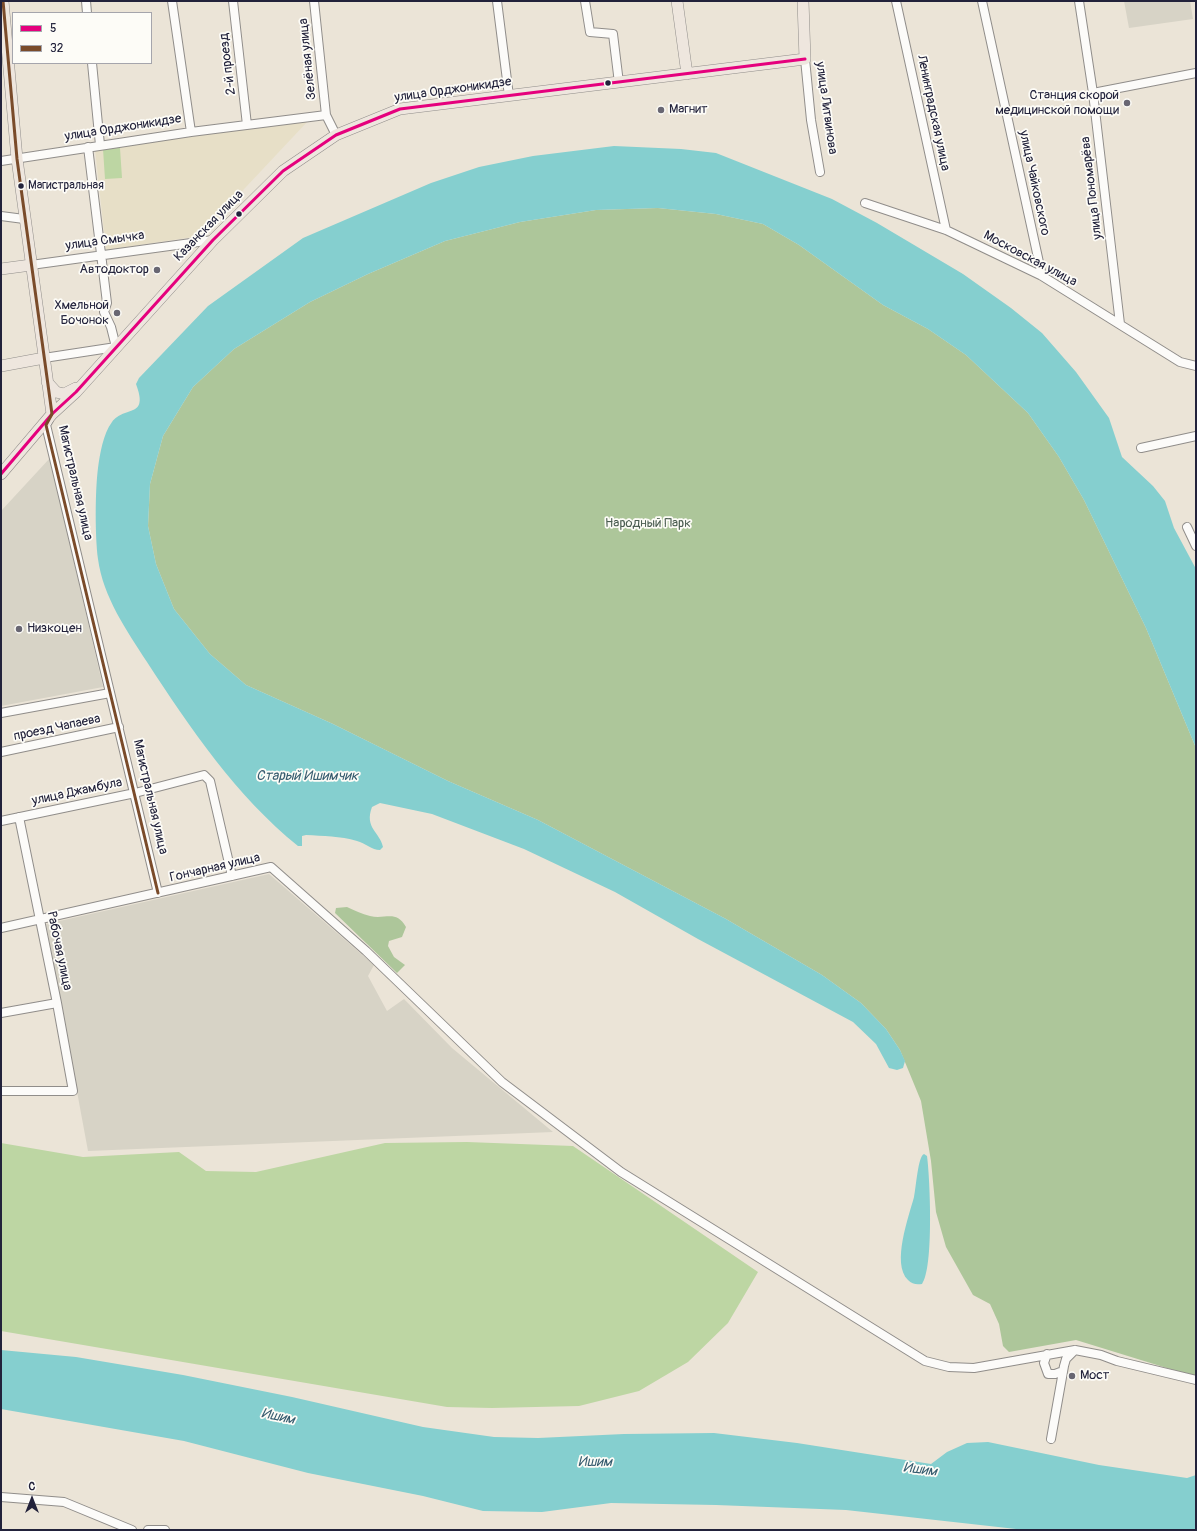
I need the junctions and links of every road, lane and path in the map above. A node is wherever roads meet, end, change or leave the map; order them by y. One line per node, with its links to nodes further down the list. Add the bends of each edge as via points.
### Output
1 (3, 1): 14 (main road, Магистральная улица)
2 (86, 1): 13 (street)
3 (172, 1): 24 (street)
4 (233, 1): 23 (street, 2-й проезд)
5 (314, 1): 22 (street, Зелёная улица)
6 (497, 1): 21 (street)
7 (585, 1): 19 (street, via 590,32 613,34)
8 (677, 1): 18 (main road)
9 (803, 1): 15 (main road, улица Литвинова)
10 (896, 1): 34 (street, Ленинградская улица)
11 (982, 1): 39 (street, улица Чайковского)
12 (1079, 1): 20 (street, улица Пономарёва)
13 (87, 12)
14 (10, 35): 28 (main road, Магистральная улица)
15 (805, 59): 18 (main road, улица Орджоникидзе); 30 (street, улица Литвинова)
16 (92, 64): 26 (street)
17 (1196, 73): 20 (street)
18 (687, 74): 19 (main road, улица Орджоникидзе)
19 (619, 83): 21 (main road, улица Орджоникидзе)
20 (1093, 93): 40 (street, улица Пономарёва)
21 (509, 96): 25 (main road, улица Орджоникидзе, via 400,109)
22 (326, 115): 23 (street, улица Орджоникидзе); 25 (street)
23 (247, 125): 24 (street, улица Орджоникидзе)
24 (191, 132): 26 (street, улица Орджоникидзе)
25 (336, 135): 35 (main road, Казанская улица, via 283,171)
26 (100, 145): 27 (street, улица Орджоникидзе)
27 (88, 147): 28 (street, улица Орджоникидзе); 36 (street)
28 (17, 159): 29 (street, улица Орджоникидзе); 33 (main road, Магистральная улица)
29 (1, 161)
30 (820, 172)
31 (866, 203): 34 (street, Московская улица)
32 (1, 216): 33 (street)
33 (24, 219): 37 (main road, Магистральная улица)
34 (946, 230): 39 (street, Московская улица)
35 (213, 240): 36 (street, улица Смычка); 41 (main road, Казанская улица)
36 (102, 256): 37 (street, улица Смычка); 41 (street, via 107,303 104,312 111,326)
37 (31, 265): 38 (main road, улица Смычка); 42 (main road, Магистральная улица)
38 (1, 269)
39 (1042, 276): 40 (street, Московская улица)
40 (1120, 324): 44 (street, Московская улица, via 1180,362)
41 (116, 347): 42 (street); 46 (main road, Казанская улица)
42 (44, 358): 43 (main road); 45 (main road, Магистральная улица)
43 (1, 366)
44 (1196, 366)
45 (47, 382): 46 (main road, via 56,392 64,394); 47 (main road, Магистральная улица)
46 (82, 385): 47 (main road, Казанская улица)
47 (52, 414): 50 (main road, Казанская улица); 53 (street, Магистральная улица, via 46,425)
48 (1196, 436): 49 (street)
49 (1141, 448)
50 (1, 474)
51 (1187, 527): 52 (street)
52 (1196, 546)
53 (110, 692): 54 (street); 55 (street, Магистральная улица)
54 (1, 713)
55 (119, 727): 56 (street, проезд Чапаева); 57 (street, Магистральная улица)
56 (1, 752)
57 (135, 793): 58 (street, улица Джамбула); 60 (street, улица Джамбула, via 204,775 210,780); 61 (street, Магистральная улица)
58 (19, 817): 59 (street, улица Джамбула); 62 (street, Рабочая улица)
59 (1, 821)
60 (232, 876): 61 (street, Гончарная улица); 68 (street, Гончарная улица, via 271,868 366,951 502,1082 621,1172 925,1361 949,1367 974,1368)
61 (158, 893): 62 (street, Гончарная улица)
62 (40, 919): 63 (street, Гончарная улица); 64 (street, Рабочая улица)
63 (1, 928)
64 (57, 1003): 65 (street); 66 (street, Рабочая улица, via 73,1091)
65 (1, 1013)
66 (1, 1091)
67 (1075, 1350): 68 (street); 69 (street, via 1066,1359); 70 (street)
68 (1047, 1354): 69 (street, via 1044,1363 1048,1374)
69 (1063, 1371): 71 (street)
70 (1196, 1380)
71 (1051, 1439)
72 (1, 1497): 73 (street, via 64,1502)
73 (132, 1530)
74 (148, 1530): 75 (street)
75 (165, 1530)

